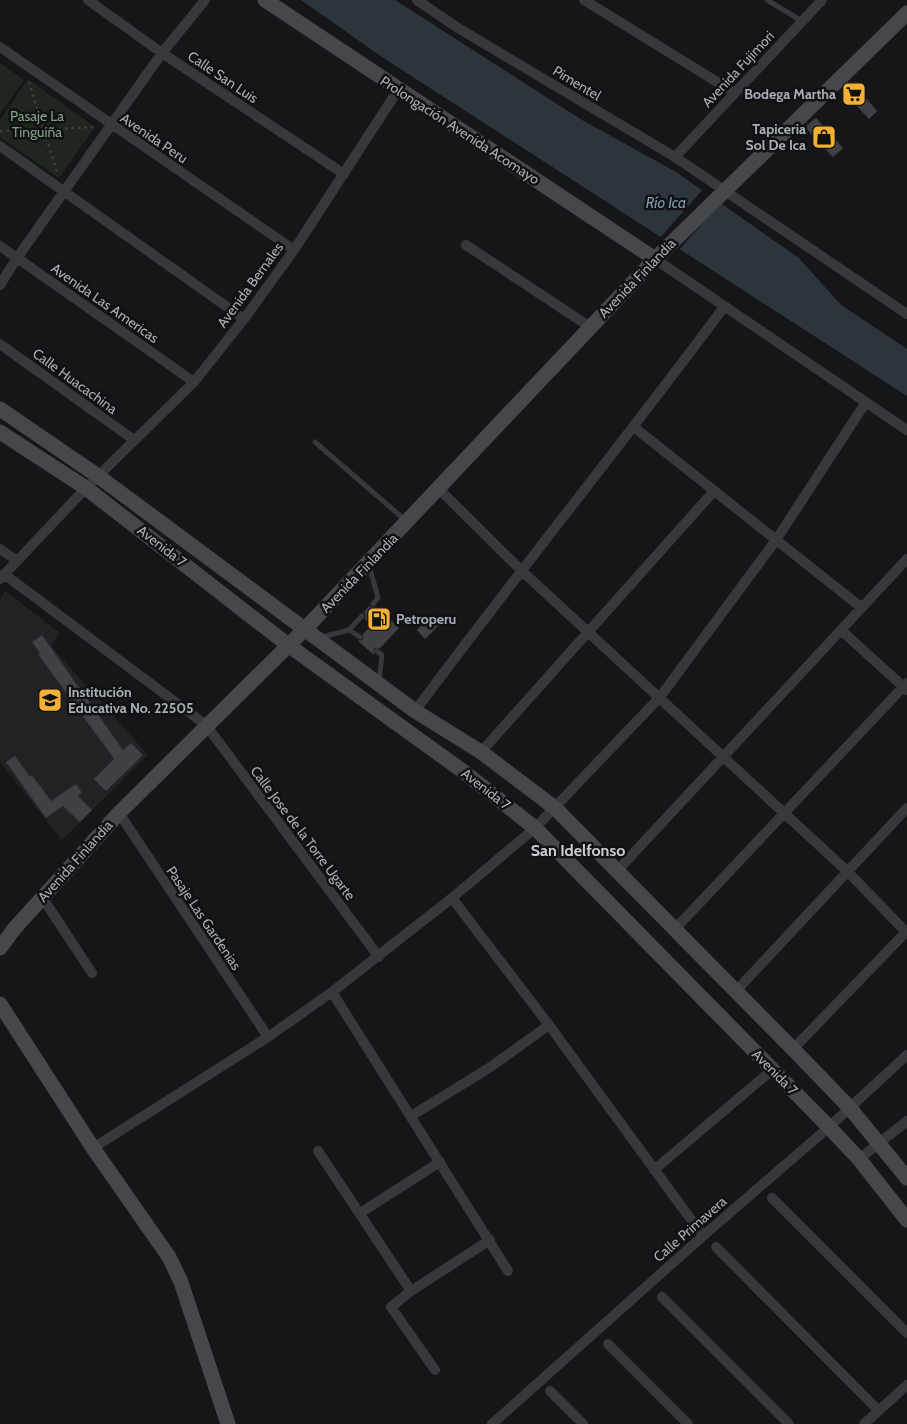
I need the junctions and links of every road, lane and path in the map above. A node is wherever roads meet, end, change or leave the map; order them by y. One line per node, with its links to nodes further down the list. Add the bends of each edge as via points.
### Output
1 (88, 0): 11 (street, Calle San Luis)
2 (204, 0): 11 (street)
3 (265, 0): 13 (street, Prolongación Avenida Acomayo)
4 (584, 0): 14 (street)
5 (768, 0): 9 (lane)
6 (822, 0): 9 (street, Avenida Fujimori)
7 (424, 2): 20 (street, Pimentel, via 458,28)
8 (907, 13): 24 (street, Avenida Finlandia)
9 (802, 21): 14 (street, Avenida Fujimori)
10 (0, 47): 15 (street, Avenida Peru)
11 (162, 53): 15 (street); 22 (street, Calle San Luis)
12 (28, 79): 16 (path)
13 (398, 90): 22 (street, Avenida Bernales); 28 (street, Prolongación Avenida Acomayo)
14 (735, 93): 20 (street, Avenida Fujimori)
15 (110, 125): 23 (street); 27 (street, Avenida Peru)
16 (44, 129): 17 (path); 18 (path, via 95,127); 21 (path, via 59,178)
17 (0, 131)
18 (90, 134)
19 (0, 146): 23 (street)
20 (675, 157): 24 (street, Pimentel)
21 (52, 173)
22 (344, 174): 27 (street, Avenida Bernales)
23 (66, 191): 29 (street); 33 (street)
24 (720, 193): 28 (street, Avenida Finlandia); 32 (street, Pimentel)
25 (466, 245): 34 (street)
26 (0, 246): 29 (street, Avenida Las Americas)
27 (294, 250): 33 (street, Avenida Bernales)
28 (660, 254): 31 (street); 34 (street, Avenida Finlandia)
29 (17, 258): 30 (street); 36 (street, Avenida Las Americas)
30 (0, 286)
31 (724, 307): 37 (street); 39 (street)
32 (907, 314)
33 (244, 319): 36 (street, Avenida Bernales)
34 (590, 326): 46 (street, Avenida Finlandia)
35 (0, 344): 42 (street, Calle Huacachina)
36 (194, 382): 42 (street, Avenida Bernales)
37 (866, 402): 40 (street); 49 (street)
38 (0, 409): 44 (street, Avenida 7)
39 (635, 428): 47 (street); 54 (street)
40 (907, 430)
41 (0, 432): 45 (street, Avenida 7)
42 (134, 440): 44 (street, Avenida Bernales)
43 (315, 442): 48 (lane)
44 (98, 476): 45 (street, Avenida Bernales); 59 (street, Avenida 7)
45 (86, 488): 52 (street, Avenida Bernales); 65 (street, Avenida 7)
46 (439, 489): 48 (street, Avenida Finlandia); 54 (street)
47 (714, 491): 49 (street); 62 (street)
48 (407, 522): 53 (street, Avenida Finlandia)
49 (776, 540): 57 (street); 69 (street)
50 (0, 549): 52 (street)
51 (907, 559): 57 (street)
52 (16, 560): 55 (street, Avenida Bernales)
53 (368, 563): 56 (lane, via 378,598); 59 (street, Avenida Finlandia)
54 (522, 571): 62 (street); 70 (street)
55 (2, 576): 71 (street, Calle Jose de la Torre Ugarte)
56 (373, 604)
57 (862, 608): 61 (street)
58 (362, 616): 60 (lane)
59 (305, 629): 64 (street, Avenida 7); 65 (street, Avenida Finlandia)
60 (350, 630): 63 (lane); 64 (lane)
61 (842, 631): 68 (street); 73 (street)
62 (588, 632): 69 (street); 72 (street)
63 (360, 637)
64 (318, 638): 67 (street, Avenida 7)
65 (288, 645): 71 (street, Avenida Finlandia); 78 (street, Avenida 7, via 464,772)
66 (377, 651): 67 (lane, via 382,655)
67 (379, 684): 70 (street, Avenida 7)
68 (906, 687): 77 (street)
69 (660, 697): 73 (street); 74 (street)
70 (415, 712): 72 (street, Avenida 7)
71 (206, 725): 76 (street, Avenida Finlandia); 86 (street, Calle Jose de la Torre Ugarte)
72 (481, 752): 74 (street, Avenida 7)
73 (724, 757): 77 (street); 79 (street)
74 (554, 808): 78 (street); 79 (street, Avenida 7)
75 (907, 808): 80 (street)
76 (118, 813): 81 (street, Avenida Finlandia); 92 (street, Pasaje Las Gardenias)
77 (784, 813): 80 (street); 83 (street)
78 (535, 828): 82 (street); 95 (street, Avenida 7)
79 (617, 871): 83 (street, Avenida 7)
80 (848, 872): 84 (street); 89 (street)
81 (42, 897): 85 (street, Avenida Finlandia); 87 (street)
82 (452, 898): 86 (street); 91 (street)
83 (674, 930): 89 (street, Avenida 7)
84 (907, 932): 93 (street)
85 (0, 948)
86 (379, 957): 88 (street)
87 (92, 973)
88 (332, 992): 92 (street); 97 (street)
89 (735, 992): 93 (street, Avenida 7)
90 (0, 1004): 101 (street)
91 (549, 1025): 97 (street, via 489,1068); 105 (street)
92 (268, 1037): 101 (street)
93 (794, 1049): 96 (street, Avenida 7)
94 (907, 1055): 96 (street, Calle Primavera)
95 (772, 1070): 99 (street, Avenida 7); 105 (street)
96 (849, 1108): 99 (street, Calle Primavera); 100 (street, Avenida 7)
97 (411, 1116): 104 (street)
98 (907, 1121): 100 (street)
99 (829, 1127): 103 (street, Avenida 7); 110 (street, Calle Primavera)
100 (879, 1144): 103 (street); 106 (street, Avenida 7)
101 (93, 1148): 122 (street, via 169,1257 181,1282)
102 (318, 1151): 108 (street)
103 (859, 1159): 109 (street, Avenida 7)
104 (440, 1162): 108 (street); 111 (street)
105 (654, 1170): 110 (street)
106 (907, 1178)
107 (772, 1198): 116 (street)
108 (360, 1213): 114 (street)
109 (907, 1220)
110 (703, 1236): 123 (street, Calle Primavera)
111 (490, 1240): 113 (street); 114 (street)
112 (716, 1247): 121 (street)
113 (508, 1270)
114 (411, 1292): 118 (street, via 391,1310)
115 (662, 1297): 126 (street)
116 (907, 1333)
117 (608, 1344): 125 (street)
118 (435, 1370)
119 (907, 1385): 121 (street)
120 (550, 1391): 124 (street)
121 (879, 1411): 127 (street)
122 (228, 1424)
123 (492, 1424)
124 (582, 1424)
125 (688, 1424)
126 (789, 1424)
127 (864, 1424)

